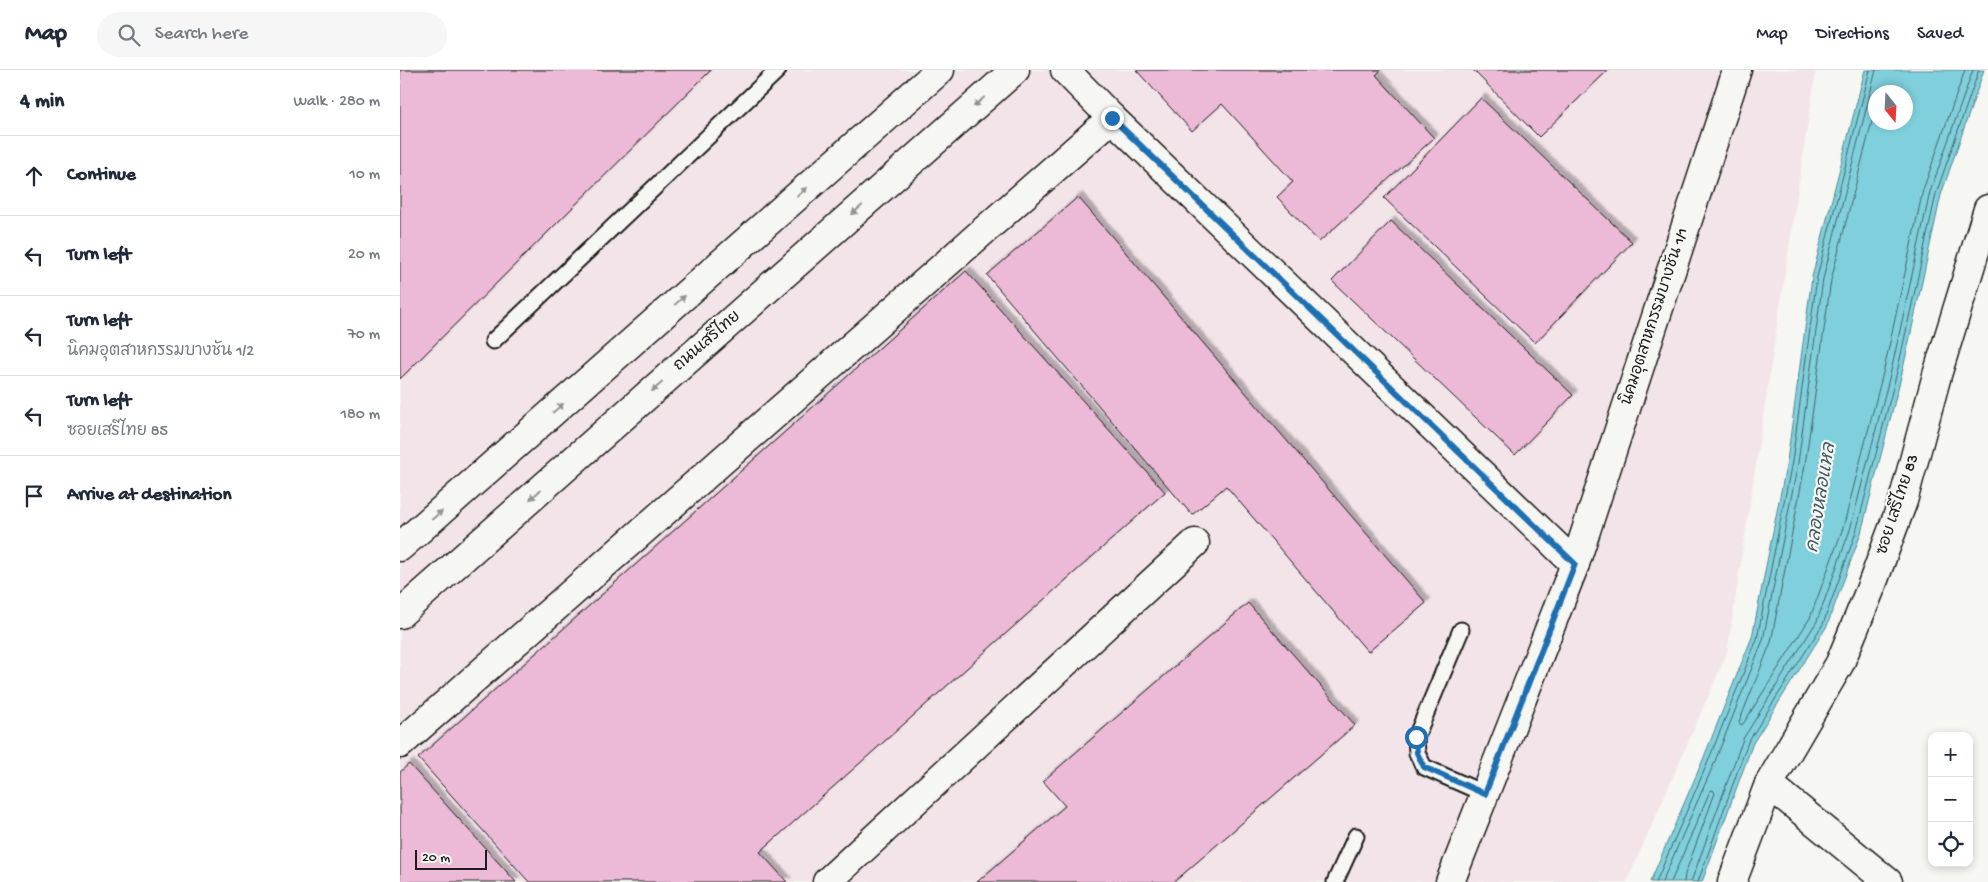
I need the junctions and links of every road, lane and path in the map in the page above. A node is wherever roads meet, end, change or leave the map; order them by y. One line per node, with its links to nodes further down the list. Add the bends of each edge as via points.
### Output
1 (778, 70): 8 (lane)
2 (940, 70): 10 (street, one-way to 2)
3 (1015, 70): 12 (street, ถนนเสรีไทย, one-way to 12)
4 (1065, 70): 6 (street)
5 (1737, 70): 11 (street, นิคมอุตสาหกรรมบางชัน 1/1)
6 (1112, 118): 11 (street); 14 (street)
7 (1988, 209): 15 (street, ซอย เสรีไทย 83, via 1902,501 1870,590 1840,663)
8 (493, 341)
9 (1195, 543): 18 (street)
10 (400, 548)
11 (1575, 564): 16 (street, นิคมอุตสาหกรรมบางชัน 1/1)
12 (400, 614)
13 (1461, 630): 16 (lane, via 1416,737 1417,753 1424,767)
14 (400, 744)
15 (1769, 784): 21 (street, ซอย เสรีไทย 83); 22 (street)
16 (1485, 794): 20 (street, นิคมอุตสาหกรรมบางชัน 1/1)
17 (1356, 836): 19 (lane)
18 (827, 882)
19 (1335, 882)
20 (1450, 882)
21 (1732, 882)
22 (1888, 882)

